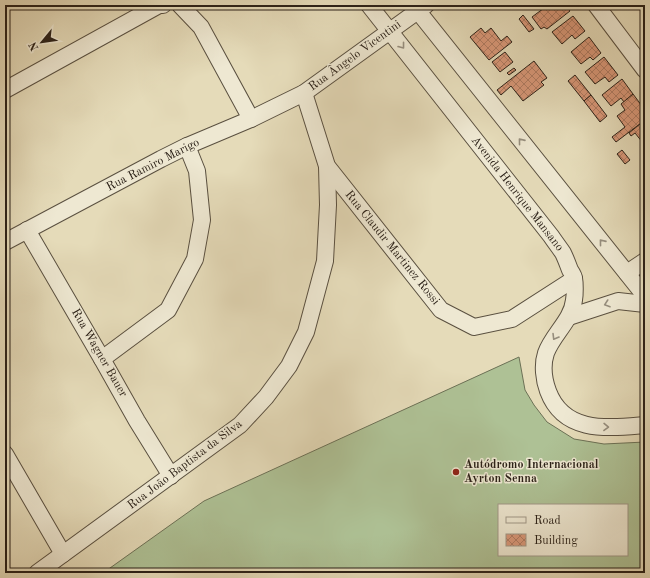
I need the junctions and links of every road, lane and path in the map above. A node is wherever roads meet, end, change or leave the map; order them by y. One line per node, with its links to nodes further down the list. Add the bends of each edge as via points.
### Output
1 (164, 5): 8 (street)
2 (180, 5): 10 (street, via 201,27)
3 (369, 5): 6 (street, Avenida Henrique Mansano)
4 (596, 5): 7 (street)
5 (419, 7): 6 (street, Rua Ângelo Vicentini); 16 (street, one-way to 5)
6 (390, 31): 9 (street, Rua Ângelo Vicentini); 17 (street, Avenida Henrique Mansano, one-way to 17, via 551,236 564,254)
7 (645, 70)
8 (5, 90)
9 (304, 93): 10 (street, Rua Ramiro Marigo); 12 (street, Rua Claudir Martinez Rossi)
10 (251, 119): 11 (street, Rua Ramiro Marigo)
11 (187, 146): 13 (street, Rua Ramiro Marigo); 21 (street, via 197,171 202,220 195,259 168,310)
12 (327, 166): 17 (street, Rua Claudir Martinez Rossi, via 441,310 474,327 512,319); 24 (street, Rua João Baptista da Silva, via 328,205 324,261 306,332 289,366 266,397 240,425)
13 (27, 230): 14 (street, Rua Ramiro Marigo); 21 (street, Rua Wagner Bauer)
14 (5, 242)
15 (645, 261): 16 (street)
16 (626, 273): 18 (street)
17 (574, 279): 20 (street, Avenida Henrique Mansano, via 574,301)
18 (645, 296)
19 (645, 304): 20 (street, one-way to 20, via 618,300)
20 (568, 317): 22 (street, Avenida Henrique Mansano, one-way to 22, via 546,353 545,384 551,400 574,422 589,426)
21 (102, 359): 24 (street, Rua Wagner Bauer)
22 (645, 425)
23 (5, 454): 25 (street)
24 (170, 476): 25 (street, Rua João Baptista da Silva)
25 (63, 554): 26 (street, Rua João Baptista da Silva)
26 (37, 573)

